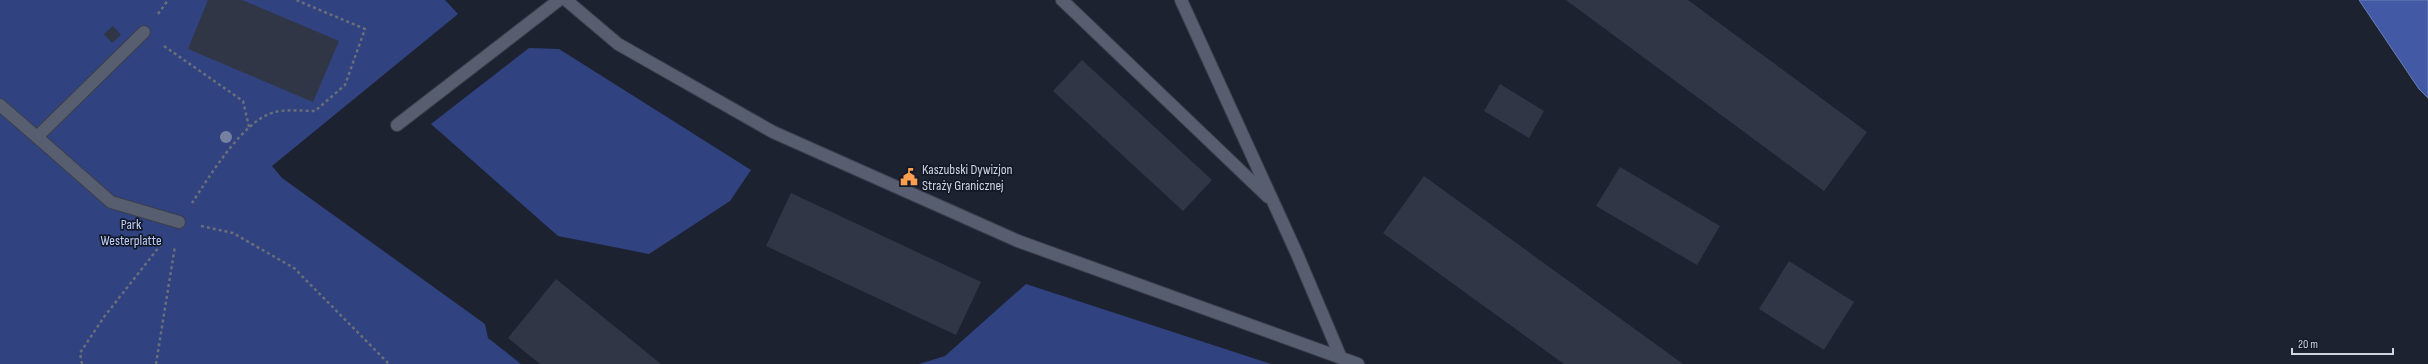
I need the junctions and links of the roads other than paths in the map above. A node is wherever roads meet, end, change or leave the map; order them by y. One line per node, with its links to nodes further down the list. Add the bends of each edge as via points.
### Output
1 (559, 0): 7 (lane)
2 (566, 0): 11 (lane, via 618,44 773,132 1018,241)
3 (1062, 0): 9 (lane)
4 (1181, 0): 9 (lane)
5 (144, 32): 8 (lane)
6 (0, 105): 8 (lane)
7 (397, 125)
8 (37, 137): 10 (lane, via 111,202)
9 (1273, 202): 11 (lane)
10 (179, 222)
11 (1341, 358): 12 (lane)
12 (1358, 364)

